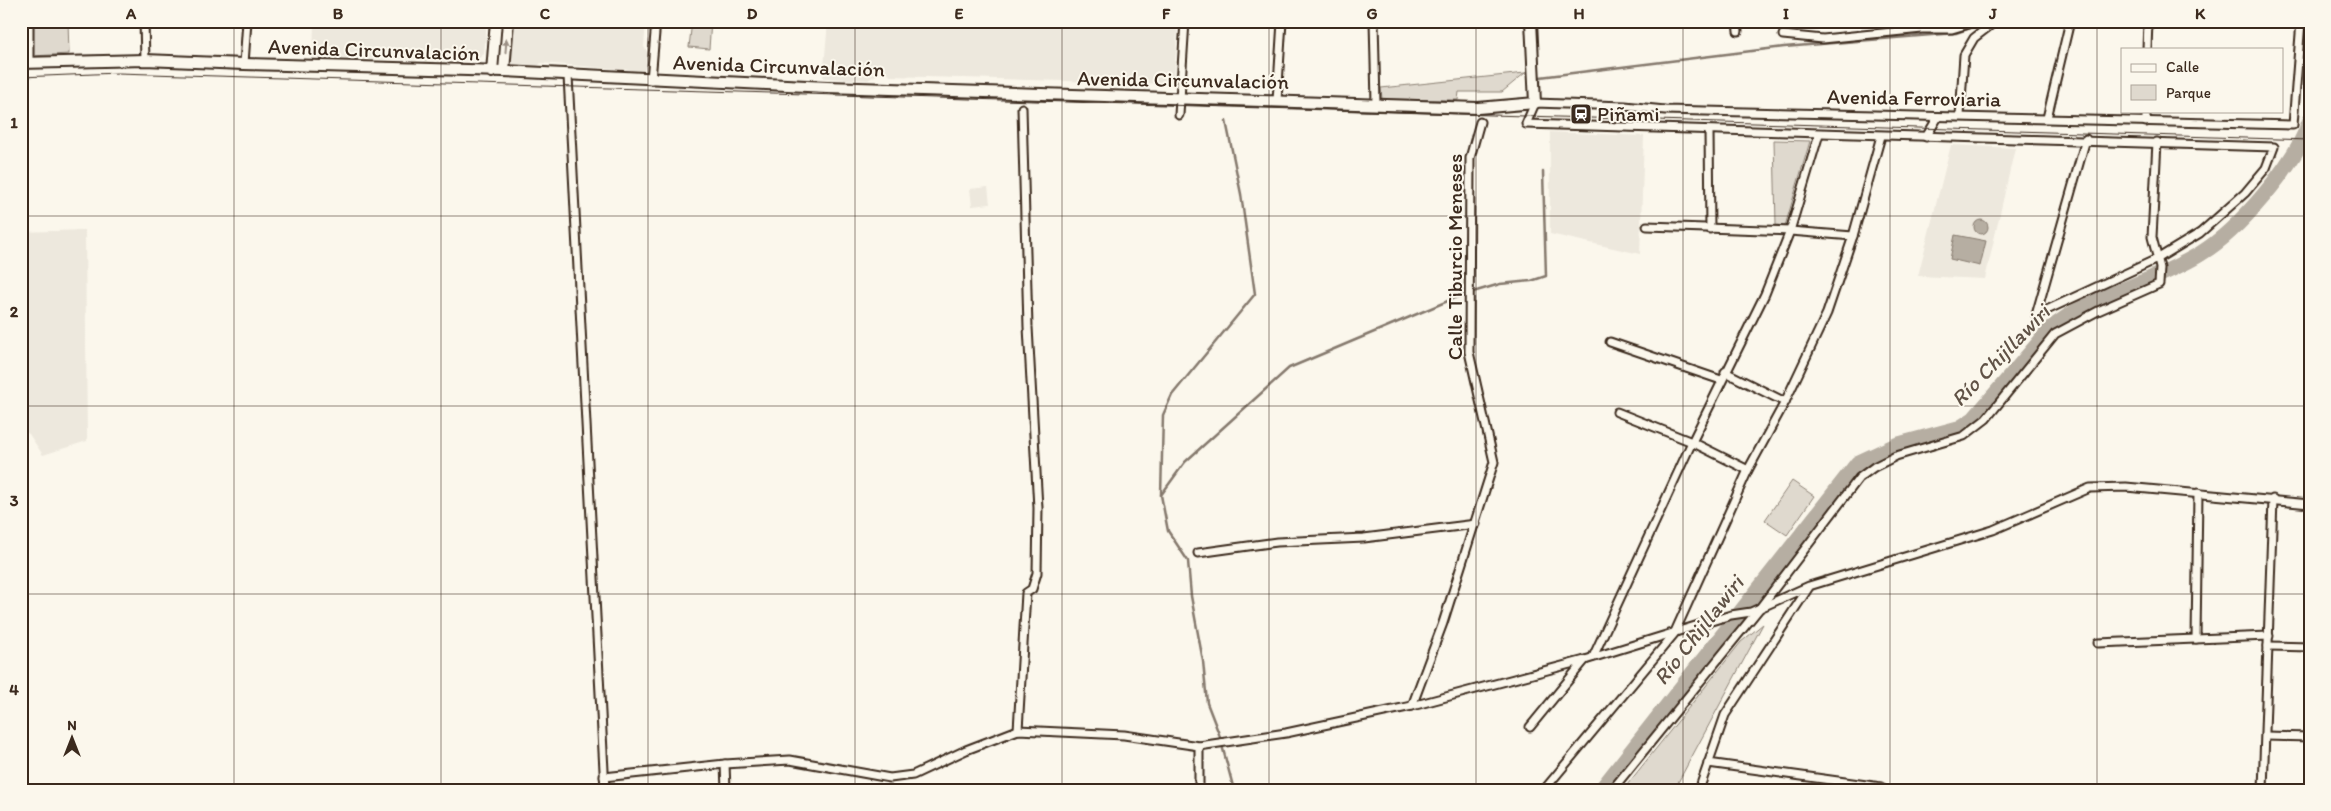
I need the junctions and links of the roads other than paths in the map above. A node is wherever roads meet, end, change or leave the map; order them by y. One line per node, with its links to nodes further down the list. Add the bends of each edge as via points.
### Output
1 (29, 21): 21 (street)
2 (144, 21): 20 (street)
3 (247, 21): 22 (street)
4 (496, 21): 23 (street)
5 (508, 21): 24 (street, one-way to 5)
6 (656, 21): 26 (street)
7 (1185, 21): 27 (street)
8 (1282, 21): 28 (street)
9 (1374, 21): 29 (street)
10 (1531, 21): 30 (street)
11 (1738, 21): 17 (street)
12 (1979, 21): 18 (street, via 1952,29 1922,28 1823,39)
13 (1996, 21): 34 (street, via 1974,38 1964,55)
14 (2070, 21): 36 (street)
15 (2148, 21): 19 (street)
16 (2301, 21): 38 (street, Avenida Ferroviaria, via 2293,125)
17 (1738, 31)
18 (1783, 35)
19 (2147, 48)
20 (145, 60): 21 (street, Avenida Circunvalación); 22 (street, Avenida Circunvalación)
21 (25, 63)
22 (244, 64): 23 (street, Avenida Circunvalación)
23 (492, 72): 24 (street, Avenida Circunvalación)
24 (504, 72): 25 (street, Avenida Circunvalación)
25 (568, 76): 26 (street, Avenida Circunvalación); 80 (street)
26 (651, 80): 27 (street, Avenida Circunvalación)
27 (1179, 99): 28 (street, Avenida Circunvalación); 33 (street)
28 (1276, 101): 29 (street, Avenida Circunvalación)
29 (1376, 103): 30 (street, Avenida Circunvalación, via 1478,108)
30 (1535, 103): 35 (street, Avenida Ferroviaria); 39 (street, Avenida Ferroviaria, via 1526,124)
31 (1022, 108): 74 (street, via 1028,327 1038,508 1037,572 1032,589 1026,593)
32 (2146, 112): 38 (street)
33 (1179, 115)
34 (1960, 116): 35 (street, Avenida Ferroviaria); 36 (street, Avenida Ferroviaria)
35 (1938, 117): 42 (street)
36 (2047, 118): 38 (street, Avenida Ferroviaria)
37 (1480, 122): 60 (street, Calle Tiburcio Meneses, via 1470,158 1469,352 1494,462)
38 (2146, 122)
39 (1709, 131): 40 (street, Avenida Ferroviaria); 46 (street)
40 (1819, 134): 41 (street, Avenida Ferroviaria); 47 (street)
41 (1881, 136): 42 (street, Avenida Ferroviaria); 48 (street)
42 (1926, 137): 43 (street, Avenida Ferroviaria)
43 (2086, 140): 44 (street, Avenida Ferroviaria); 49 (street, via 2036,315)
44 (2156, 142): 49 (street, via 2152,237); 49 (street, Avenida Ferroviaria, via 2274,147 2266,168 2245,194 2200,233)
45 (1647, 226): 46 (street)
46 (1710, 229): 47 (street)
47 (1790, 231): 48 (street); 51 (street, via 1765,294)
48 (1853, 236): 53 (street, via 1827,313)
49 (2156, 259): 63 (street, via 2160,268 2159,284 2055,334 1986,419 1964,436 1896,456 1859,478)
50 (1610, 342): 52 (street)
51 (1725, 372): 52 (street); 53 (street)
52 (1721, 380): 55 (street)
53 (1785, 402): 56 (street)
54 (1617, 412): 55 (street)
55 (1692, 442): 56 (street); 70 (street)
56 (1748, 470): 64 (street)
57 (2198, 493): 58 (street); 62 (street, via 2126,486 2090,488 1993,530); 66 (street)
58 (2273, 500): 59 (street); 65 (street)
59 (2310, 504)
60 (1476, 524): 61 (street, via 1364,538 1277,542); 72 (street, Calle Tiburcio Meneses)
61 (1198, 553)
62 (1809, 586): 63 (street); 78 (street, via 1725,715)
63 (1759, 609): 64 (street); 86 (street)
64 (1674, 634): 70 (street); 85 (street)
65 (2269, 636): 66 (street); 68 (street)
66 (2196, 639): 67 (street)
67 (2098, 643)
68 (2268, 646): 69 (street); 75 (street)
69 (2310, 647)
70 (1593, 657): 71 (street)
71 (1585, 660): 72 (street); 73 (street)
72 (1412, 706): 77 (street, via 1286,733)
73 (1530, 727)
74 (1018, 730): 77 (street, via 1124,735); 79 (street, via 913,775 890,778 790,760)
75 (2266, 736): 76 (street); 88 (street)
76 (2310, 737)
77 (1198, 746): 84 (street)
78 (1708, 763): 81 (street); 87 (street)
79 (725, 764): 80 (street); 83 (street)
80 (604, 777): 82 (street)
81 (1881, 787)
82 (605, 790)
83 (726, 790)
84 (1199, 790)
85 (1544, 790)
86 (1612, 790)
87 (1699, 790)
88 (2263, 790)

